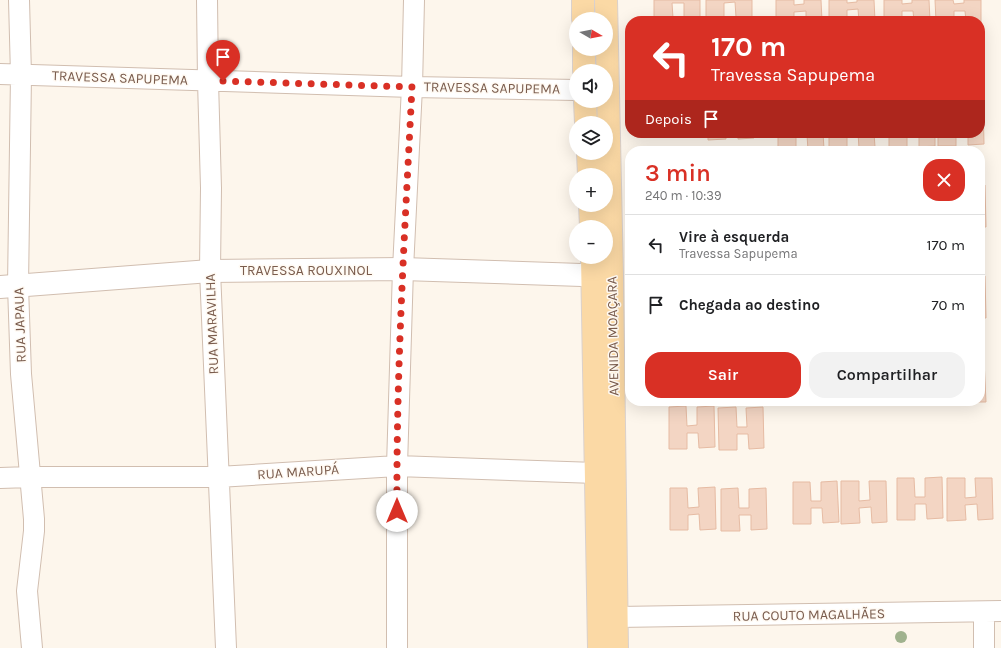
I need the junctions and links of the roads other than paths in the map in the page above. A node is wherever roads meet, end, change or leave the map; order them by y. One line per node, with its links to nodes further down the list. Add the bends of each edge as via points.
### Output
1 (19, 0): 8 (street, RUA JAPAUA)
2 (207, 0): 9 (street, RUA MARAVILHA)
3 (414, 0): 10 (street)
4 (582, 0): 6 (main road)
5 (606, 0): 13 (main road, AVENIDA MOAÇARA)
6 (583, 12)
7 (0, 74): 8 (street, TRAVESSA SAPUPEMA)
8 (21, 75): 9 (street, TRAVESSA SAPUPEMA); 15 (street, RUA JAPAUA)
9 (208, 81): 10 (street, TRAVESSA SAPUPEMA); 14 (street, RUA MARAVILHA)
10 (412, 87): 11 (street, TRAVESSA SAPUPEMA); 12 (street)
11 (569, 90)
12 (403, 269): 13 (street, TRAVESSA ROUXINOL); 14 (street, TRAVESSA ROUXINOL); 16 (street)
13 (599, 270): 17 (main road, AVENIDA MOAÇARA); 22 (main road, AVENIDA MOAÇARA)
14 (210, 271): 15 (street, TRAVESSA ROUXINOL); 19 (street, RUA MARAVILHA)
15 (9, 287): 18 (street, RUA JAPAUA, via 21,374)
16 (397, 466): 17 (street, RUA MARUPÁ); 19 (street, RUA MARUPÁ); 25 (street)
17 (596, 473): 26 (main road, AVENIDA MOAÇARA)
18 (30, 477): 19 (street, RUA MARUPÁ); 20 (street, RUA MARUPÁ); 23 (street, RUA JAPAUA, via 34,531 27,591)
19 (218, 477): 24 (street, RUA MARAVILHA)
20 (0, 478)
21 (992, 612): 22 (street, RUA COUTO MAGALHÃES); 28 (street)
22 (617, 618): 27 (main road, AVENIDA MOAÇARA)
23 (32, 648)
24 (226, 648)
25 (397, 648)
26 (599, 648)
27 (617, 648)
28 (984, 648)

